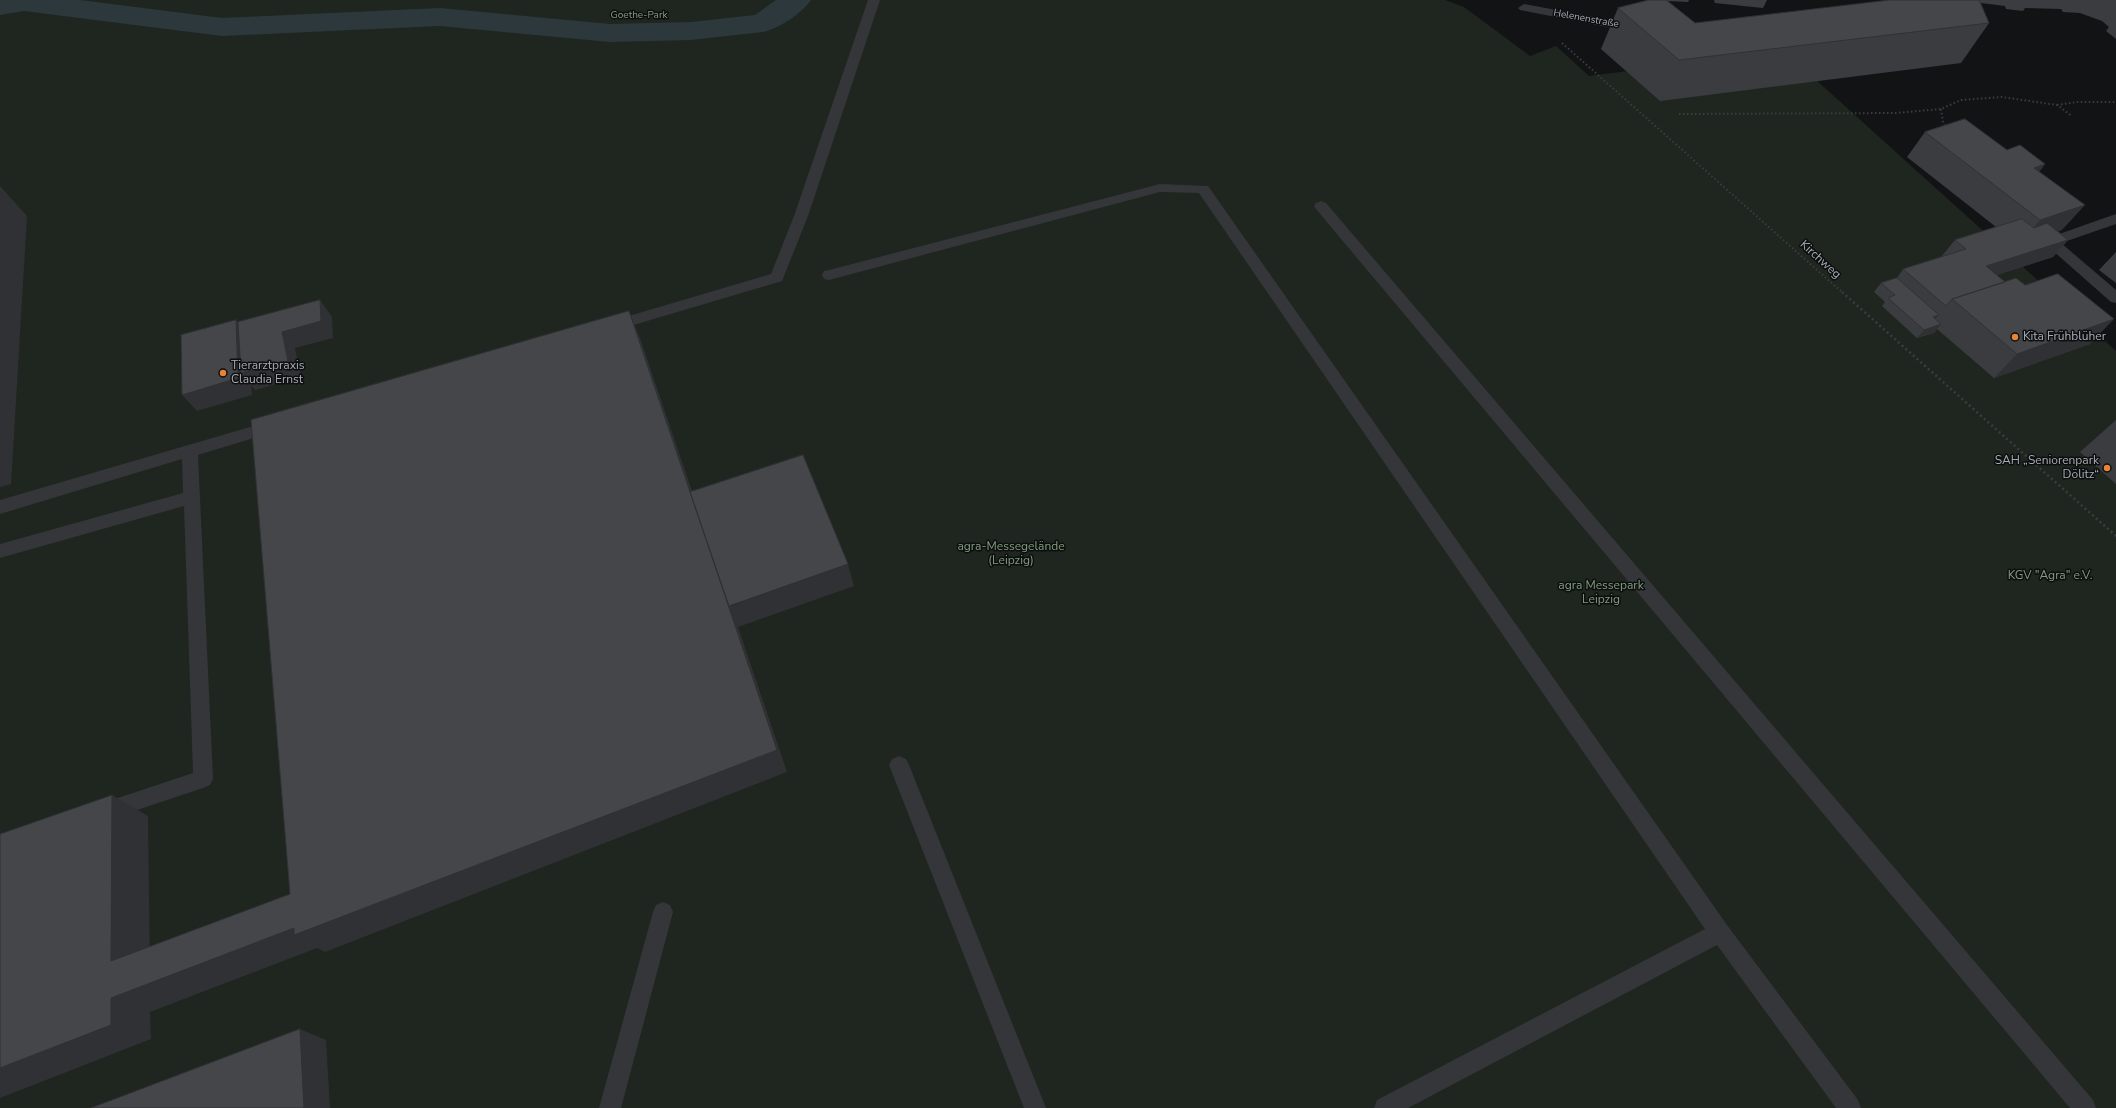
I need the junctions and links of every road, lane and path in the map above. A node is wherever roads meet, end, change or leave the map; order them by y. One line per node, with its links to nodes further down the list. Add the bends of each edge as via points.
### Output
1 (874, 0): 14 (lane, via 801,216 777,277)
2 (1524, 8): 3 (lane, Helenenstraße); 19 (path, Kirchweg)
3 (1644, 30)
4 (2116, 102): 5 (path)
5 (2057, 105): 6 (path, via 2002,97 1982,97 1961,100); 8 (path)
6 (1941, 109): 7 (path, via 1896,113); 9 (path, via 1942,122)
7 (1679, 114)
8 (2072, 116)
9 (1949, 132)
10 (1321, 206): 29 (lane)
11 (2116, 218): 13 (lane, via 2050,242)
12 (829, 275): 24 (lane, via 1160,188 1203,189)
13 (2116, 298)
14 (594, 332)
15 (289, 422): 16 (lane)
16 (190, 451): 17 (lane); 18 (lane)
17 (192, 497): 20 (lane); 22 (lane, via 203,779)
18 (0, 507)
19 (2116, 536)
20 (0, 551)
21 (899, 765): 26 (lane)
22 (90, 816)
23 (663, 912): 25 (lane)
24 (1720, 932): 27 (lane); 28 (lane)
25 (610, 1108)
26 (1035, 1108)
27 (1385, 1108)
28 (1850, 1108)
29 (2085, 1108)

